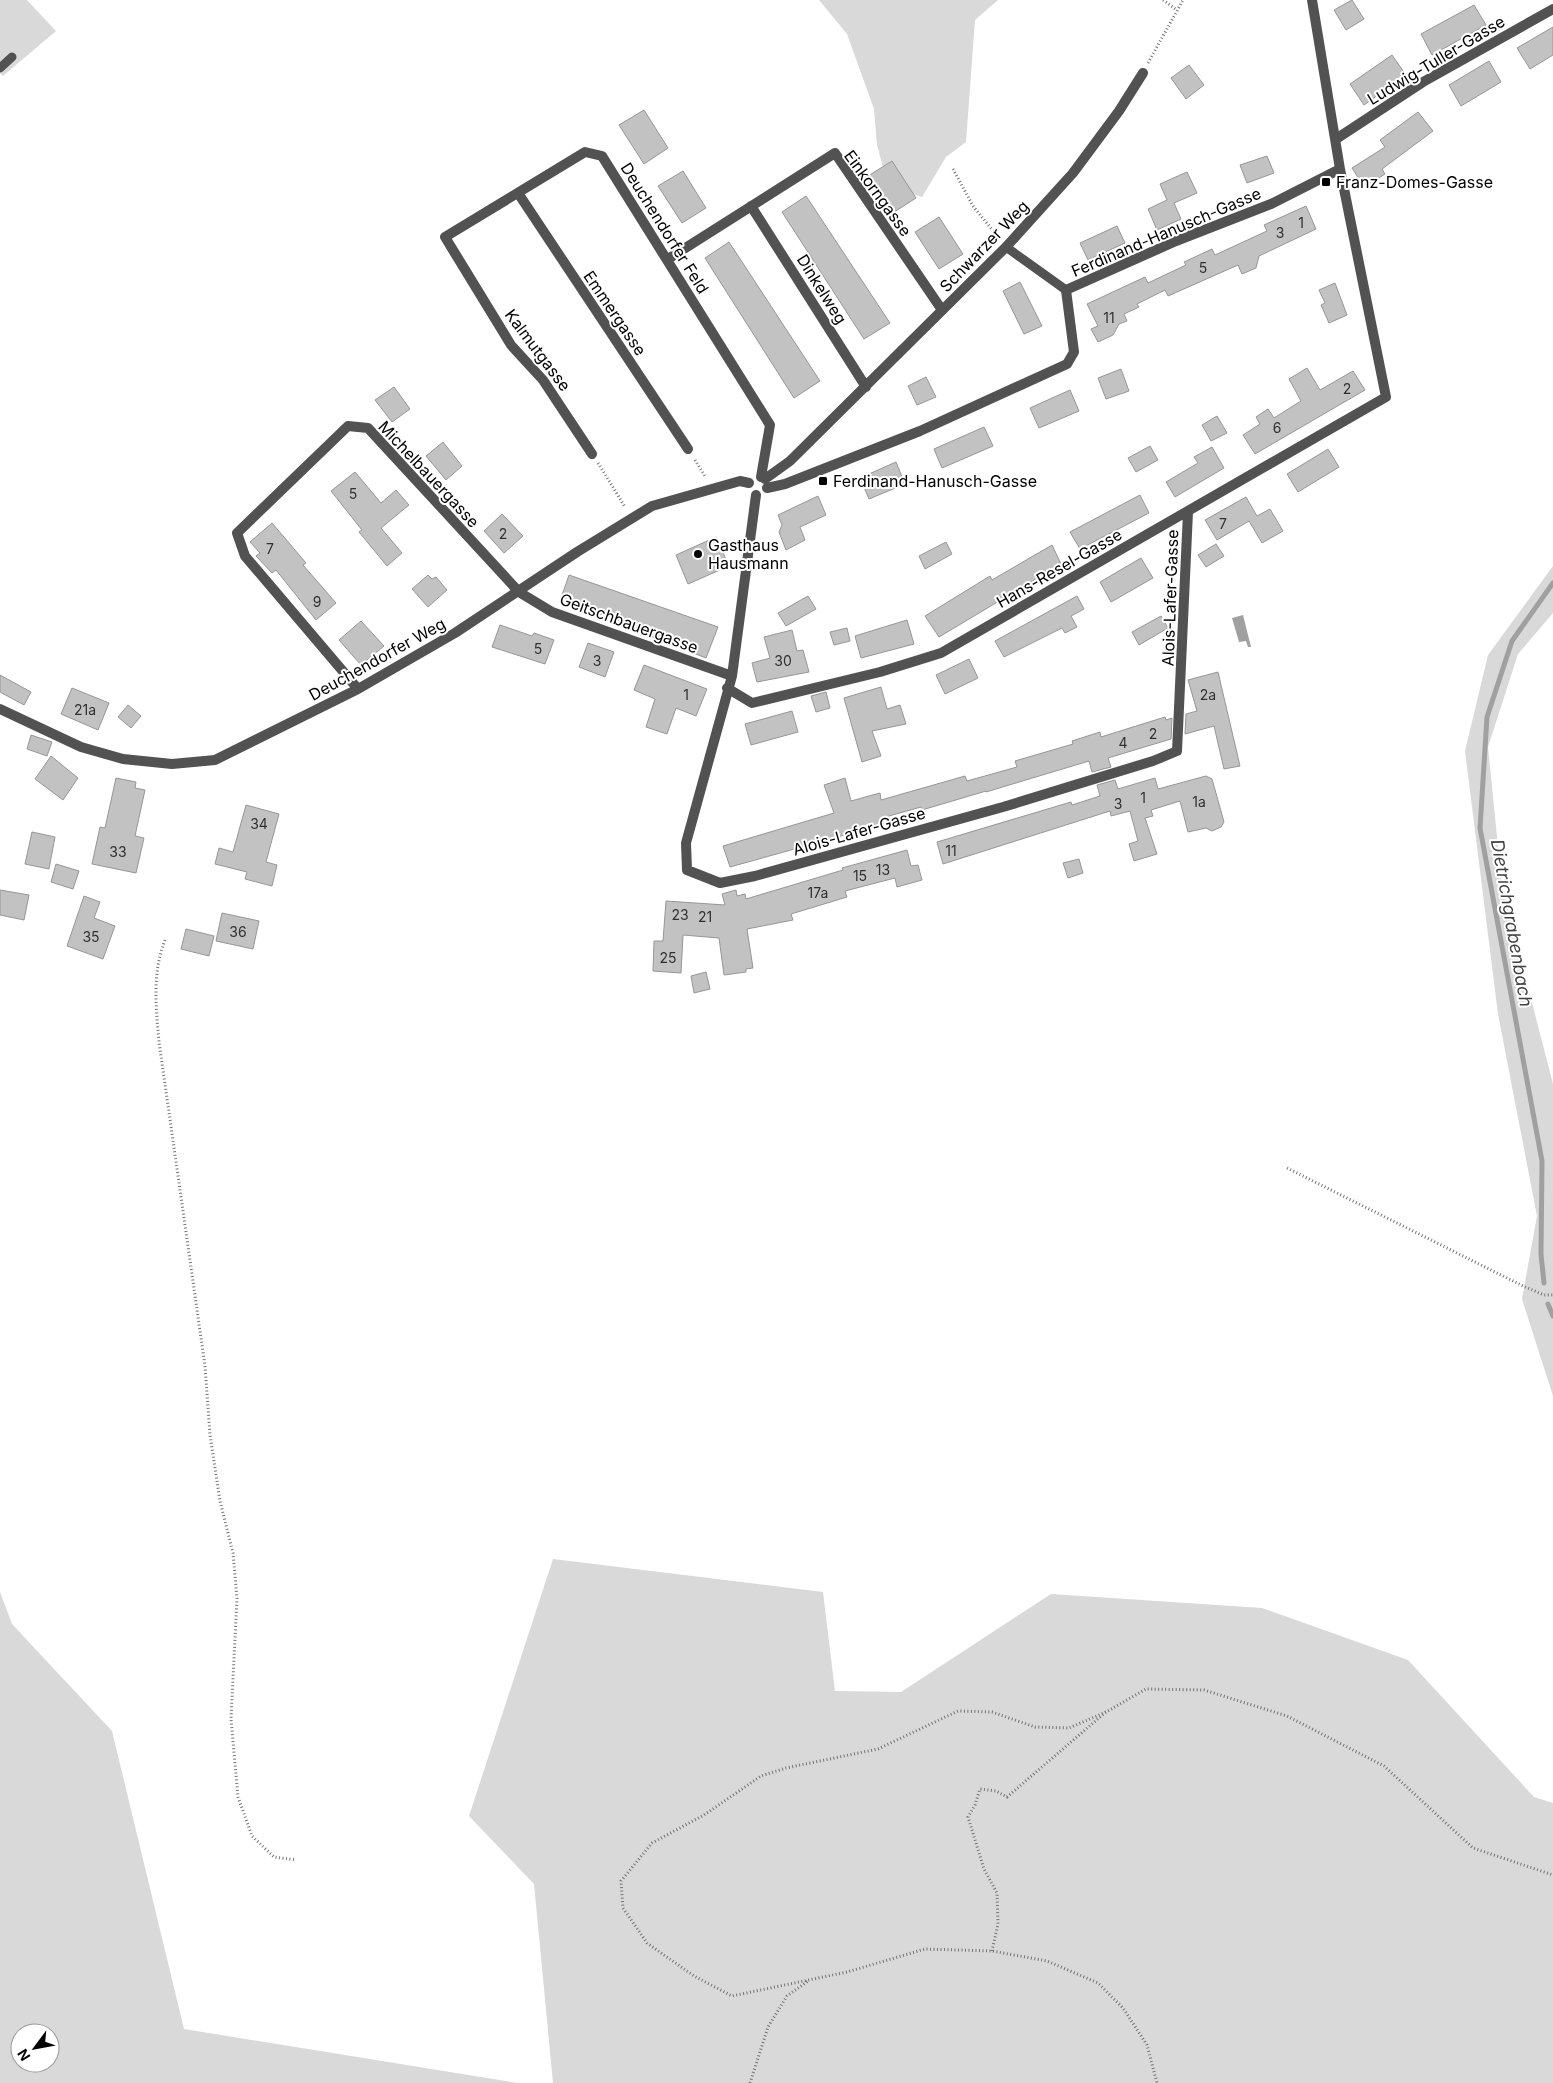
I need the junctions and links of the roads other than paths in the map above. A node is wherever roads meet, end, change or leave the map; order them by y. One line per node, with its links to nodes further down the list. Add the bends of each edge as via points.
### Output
1 (1312, 0): 6 (street)
2 (1553, 9): 6 (street, Ludwig-Tuller-Gasse, via 1423,82)
3 (12, 57): 4 (lane)
4 (0, 68)
5 (1143, 73): 11 (street, Schwarzer Weg, via 1073,173)
6 (1336, 139): 7 (street)
7 (1340, 169): 13 (street, Ferdinand-Hanusch-Gasse, via 1271,204 1176,241); 21 (street, Hans-Resel-Gasse, via 1386,397)
8 (518, 193): 10 (street, Deuchendorfer Feld); 12 (street, Deuchendorfer Feld, via 585,152 602,156); 16 (street, Emmergasse)
9 (751, 206): 12 (street, Einkorngasse); 14 (street, Einkorngasse, via 835,153); 15 (street, Dinkelweg)
10 (445, 238): 17 (street, Kalmutgasse, via 511,345 543,380)
11 (1006, 247): 13 (lane); 14 (street, Schwarzer Weg)
12 (668, 259): 18 (street, Deuchendorfer Feld, via 770,425)
13 (1066, 290): 18 (street, Ferdinand-Hanusch-Gasse, via 1074,352 1067,364 920,431 785,484)
14 (942, 310): 15 (street, Schwarzer Weg)
15 (866, 387): 18 (street, Schwarzer Weg, via 790,461)
16 (688, 449)
17 (592, 454)
18 (764, 481): 19 (street, via 756,477); 20 (street, via 765,492)
19 (749, 484): 20 (street); 22 (street, Deuchendorfer Weg, via 740,481 652,506)
20 (756, 495): 23 (street, Alois-Lafer-Gasse)
21 (1188, 512): 24 (street, Hans-Resel-Gasse, via 941,653 880,672 752,703); 24 (street, Alois-Lafer-Gasse, via 1177,751 1154,761 755,876 720,883 687,870 686,843)
22 (519, 592): 23 (street, Geitschbauergasse, via 552,612); 25 (street, Deuchendorfer Weg); 25 (street, Michelbauergasse, via 368,428 348,426 237,533 245,556)
23 (732, 676): 24 (street, Alois-Lafer-Gasse)
24 (728, 688)
25 (358, 689): 26 (street, Deuchendorfer Weg, via 215,760 172,764 123,759 81,747)
26 (0, 709)

